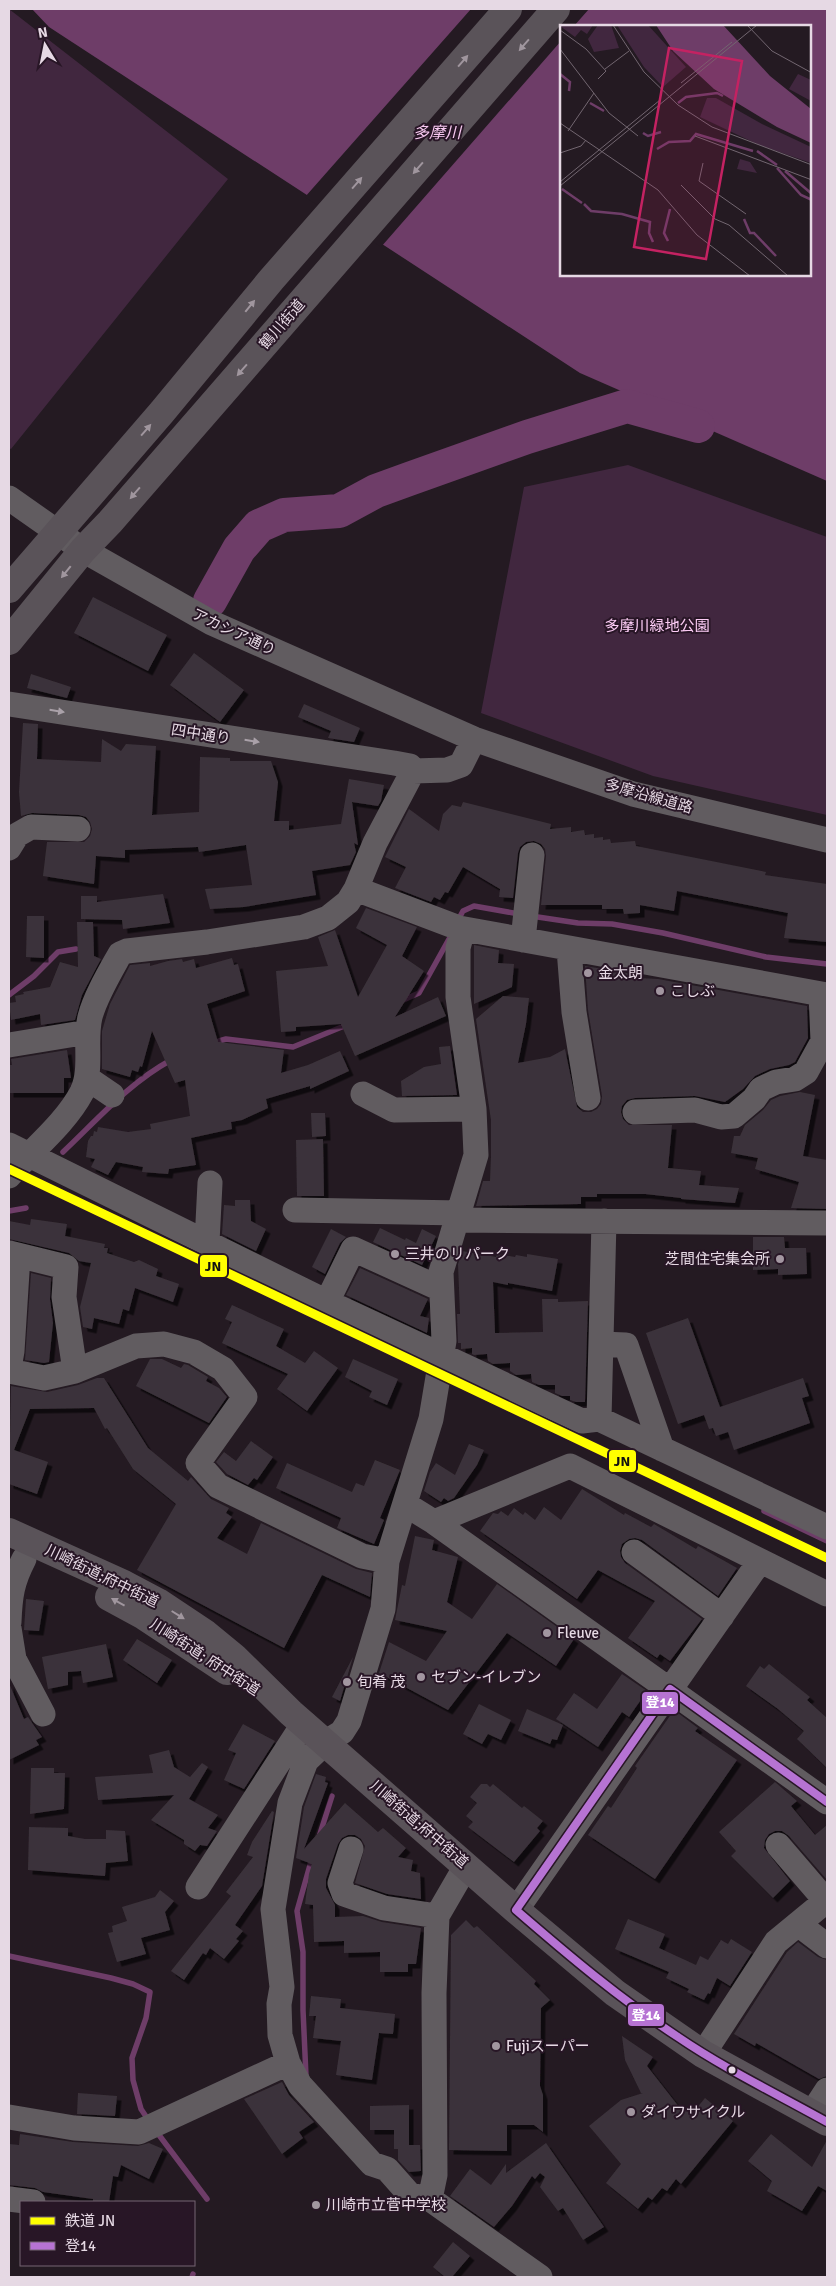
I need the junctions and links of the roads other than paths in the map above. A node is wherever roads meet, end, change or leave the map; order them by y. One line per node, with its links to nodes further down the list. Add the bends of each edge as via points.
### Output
1 (508, 9): 4 (main road, one-way to 1)
2 (556, 9): 5 (main road, 鶴川街道, one-way to 5)
3 (9, 498): 4 (street, アカシア通り)
4 (56, 532): 5 (street, アカシア通り); 6 (main road)
5 (83, 550): 7 (main road, 鶴川街道, one-way to 7); 9 (street, アカシア通り, via 212,623)
6 (9, 589)
7 (9, 641)
8 (9, 704): 10 (street, 四中通り, one-way to 10)
9 (474, 739): 10 (street, 四中通り, via 461,764 446,770); 12 (street, 多摩沿線道路, via 633,794)
10 (411, 768): 15 (street)
11 (78, 829): 13 (street, via 31,827 16,835)
12 (827, 840)
13 (9, 848)
14 (532, 855): 16 (street)
15 (356, 888): 17 (street); 20 (street, via 348,902 328,918 304,927 120,954 91,1015)
16 (525, 923): 17 (street); 18 (street)
17 (458, 928): 26 (street, via 458,997)
18 (569, 949): 19 (street); 25 (street, via 574,1012)
19 (824, 995): 27 (street, via 823,1041 806,1072 795,1079 761,1089 734,1116 721,1117 696,1110)
20 (88, 1032): 21 (street); 22 (street)
21 (9, 1045)
22 (87, 1078): 24 (street); 28 (street, via 65,1118)
23 (363, 1094): 26 (street, via 394,1110)
24 (112, 1095)
25 (588, 1098)
26 (474, 1109): 32 (street, via 476,1155)
27 (635, 1112)
28 (19, 1150): 29 (street); 35 (street)
29 (9, 1176)
30 (210, 1183): 35 (street)
31 (295, 1210): 32 (street)
32 (458, 1216): 33 (street); 37 (street, via 441,1272)
33 (604, 1221): 34 (street); 39 (street)
34 (827, 1223)
35 (207, 1242): 38 (street)
36 (13, 1255): 41 (street); 42 (street, via 66,1267 64,1297)
37 (441, 1289): 38 (street, via 353,1249); 40 (street)
38 (327, 1302): 40 (street)
39 (601, 1344): 43 (street); 44 (street, via 626,1345)
40 (442, 1356): 43 (street, via 582,1421); 45 (street, via 431,1418)
41 (9, 1370): 42 (street, via 44,1378)
42 (75, 1371): 51 (street, via 136,1346 164,1344 194,1352 223,1369 245,1397 198,1464 218,1486 235,1495 362,1556)
43 (599, 1419): 44 (street)
44 (662, 1449): 47 (street)
45 (405, 1504): 46 (street); 51 (street)
46 (434, 1522): 52 (street, via 570,1466); 57 (street)
47 (827, 1528)
48 (9, 1532): 59 (main road, 川崎街道;府中街道, one-way to 59, via 84,1564 184,1618 234,1657)
49 (634, 1552): 54 (street)
50 (17, 1555): 55 (street, via 10,1590); 59 (main road, 川崎街道; 府中街道, one-way to 50, via 144,1616)
51 (387, 1561): 60 (street, via 383,1609 349,1721 342,1732)
52 (760, 1561): 53 (street); 54 (street)
53 (827, 1594)
54 (722, 1616): 57 (street)
55 (9, 1622)
56 (9, 1628): 58 (street, via 14,1659)
57 (670, 1689): 61 (street); 67 (street)
58 (43, 1714)
59 (298, 1718): 60 (main road, 川崎街道;府中街道); 65 (street)
60 (326, 1742): 64 (main road, 川崎街道;府中街道); 72 (street, via 306,1761 290,1803 273,1909 282,1987 278,2004 280,2035)
61 (827, 1802)
62 (778, 1846): 66 (street)
63 (351, 1849): 68 (street, via 340,1883 344,1894 384,1908)
64 (466, 1866): 67 (main road, 川崎街道;府中街道); 68 (street)
65 (198, 1888)
66 (826, 1901): 69 (street)
67 (516, 1910): 71 (main road, 川崎街道;府中街道, via 615,1993)
68 (437, 1916): 77 (street, via 435,2175)
69 (798, 1924): 70 (street); 71 (street, via 776,1942)
70 (827, 1946)
71 (703, 2054): 75 (main road, 川崎街道;府中街道)
72 (288, 2064): 74 (street, via 139,2132 74,2128); 77 (street, via 300,2085 372,2164 387,2169 410,2195)
73 (827, 2090): 75 (street)
74 (9, 2117)
75 (820, 2118)
76 (9, 2199): 78 (street)
77 (430, 2199): 79 (street)
78 (25, 2201)
79 (540, 2277)

